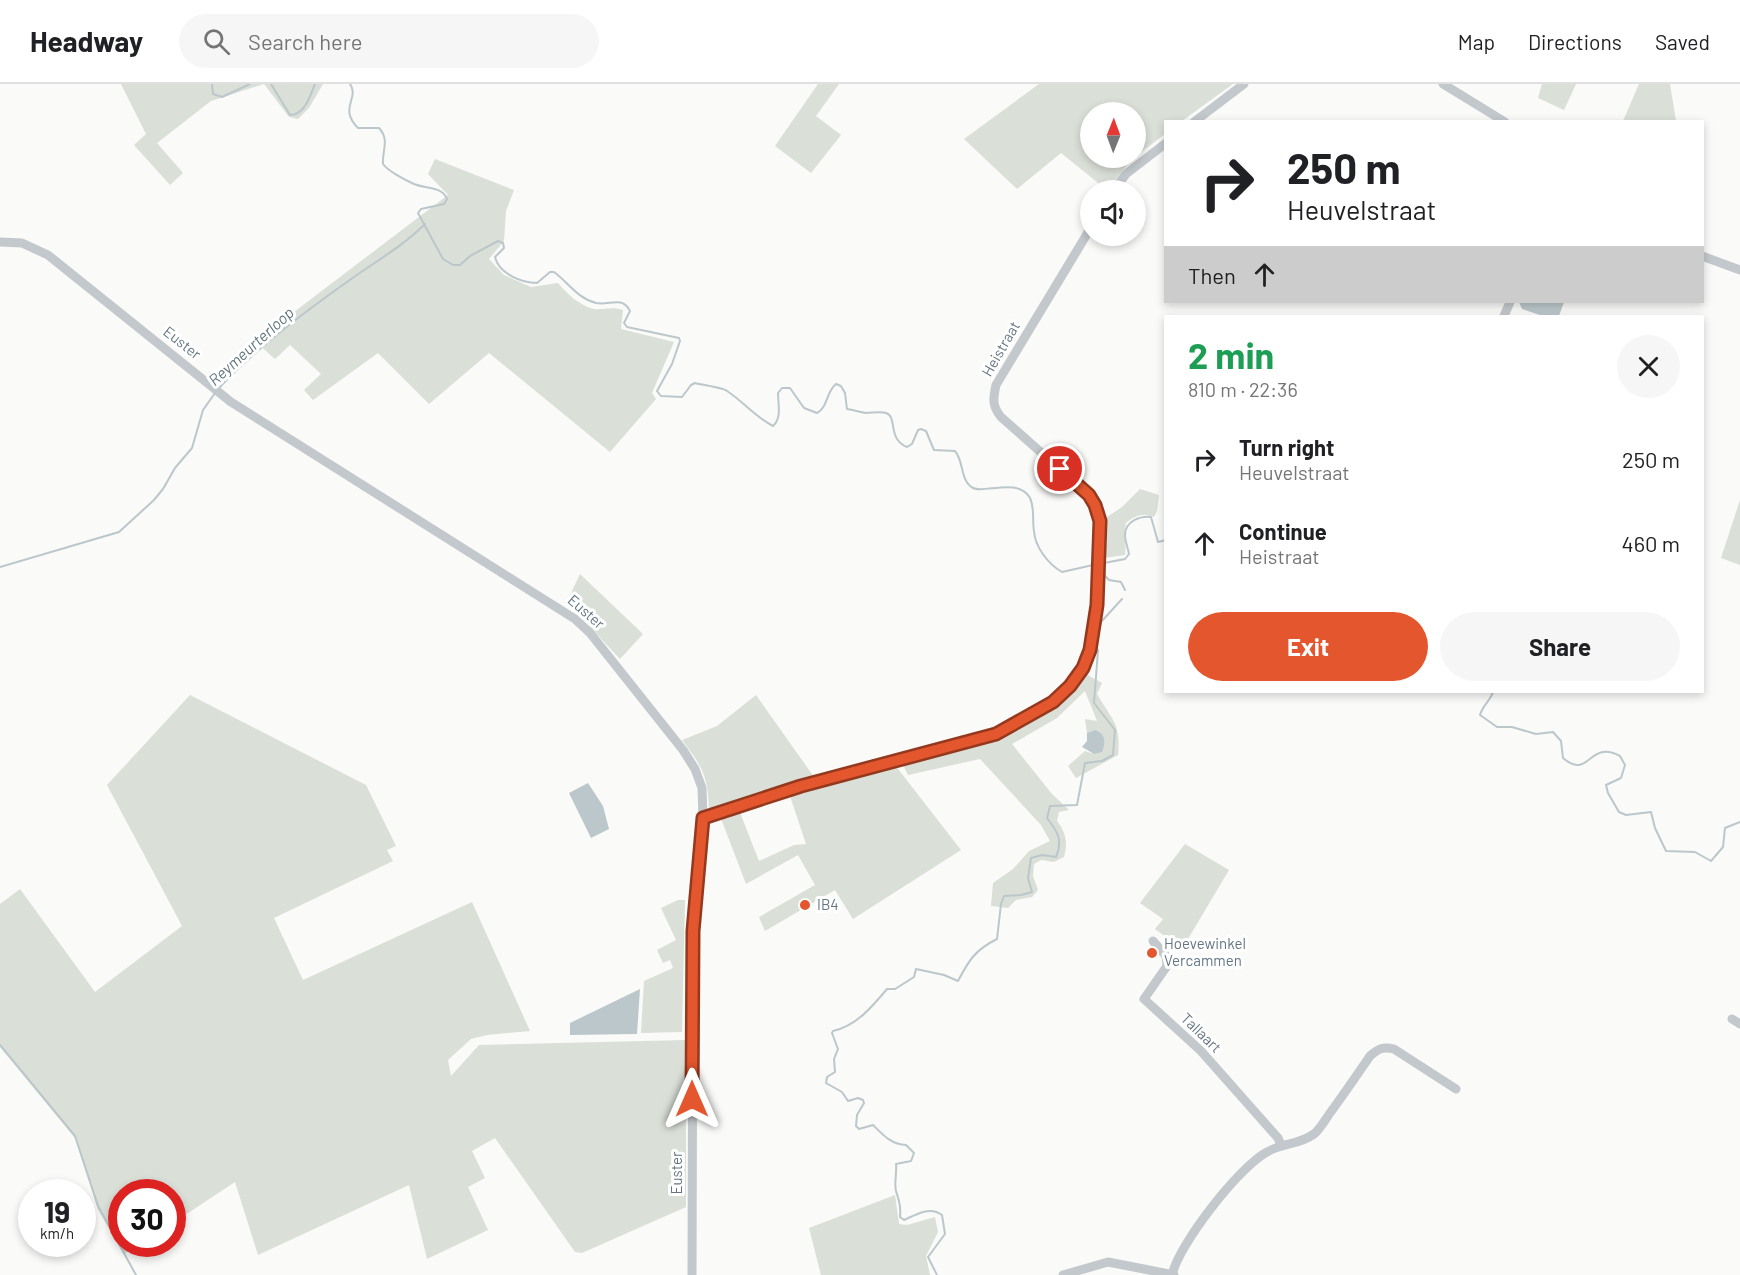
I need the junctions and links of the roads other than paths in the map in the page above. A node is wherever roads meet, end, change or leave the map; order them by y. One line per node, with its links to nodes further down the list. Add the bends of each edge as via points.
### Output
1 (1244, 84): 3 (street)
2 (1443, 84): 4 (street)
3 (1197, 120)
4 (1502, 120)
5 (1164, 145): 6 (street)
6 (1122, 180)
7 (0, 242): 11 (street, Euster, via 22,243 48,255 231,402 575,619 683,750 702,788)
8 (1080, 246): 11 (street, Heistraat, via 996,385 993,399 1002,417 1089,495 1095,505 1100,521 1097,605 1083,668 1070,686 1043,708 996,734 801,786)
9 (1704, 257): 10 (street)
10 (1740, 270)
11 (703, 818): 15 (street, Euster, via 693,931)
12 (1153, 941): 14 (street, Tallaart, via 1166,956 1167,966 1144,999 1201,1051)
13 (1456, 1089): 14 (street, via 1394,1049 1378,1049 1316,1133 1300,1143)
14 (1281, 1145): 17 (street, via 1253,1162 1213,1207 1189,1241)
15 (692, 1275)
16 (1063, 1275): 17 (street, via 1108,1262)
17 (1173, 1275)

